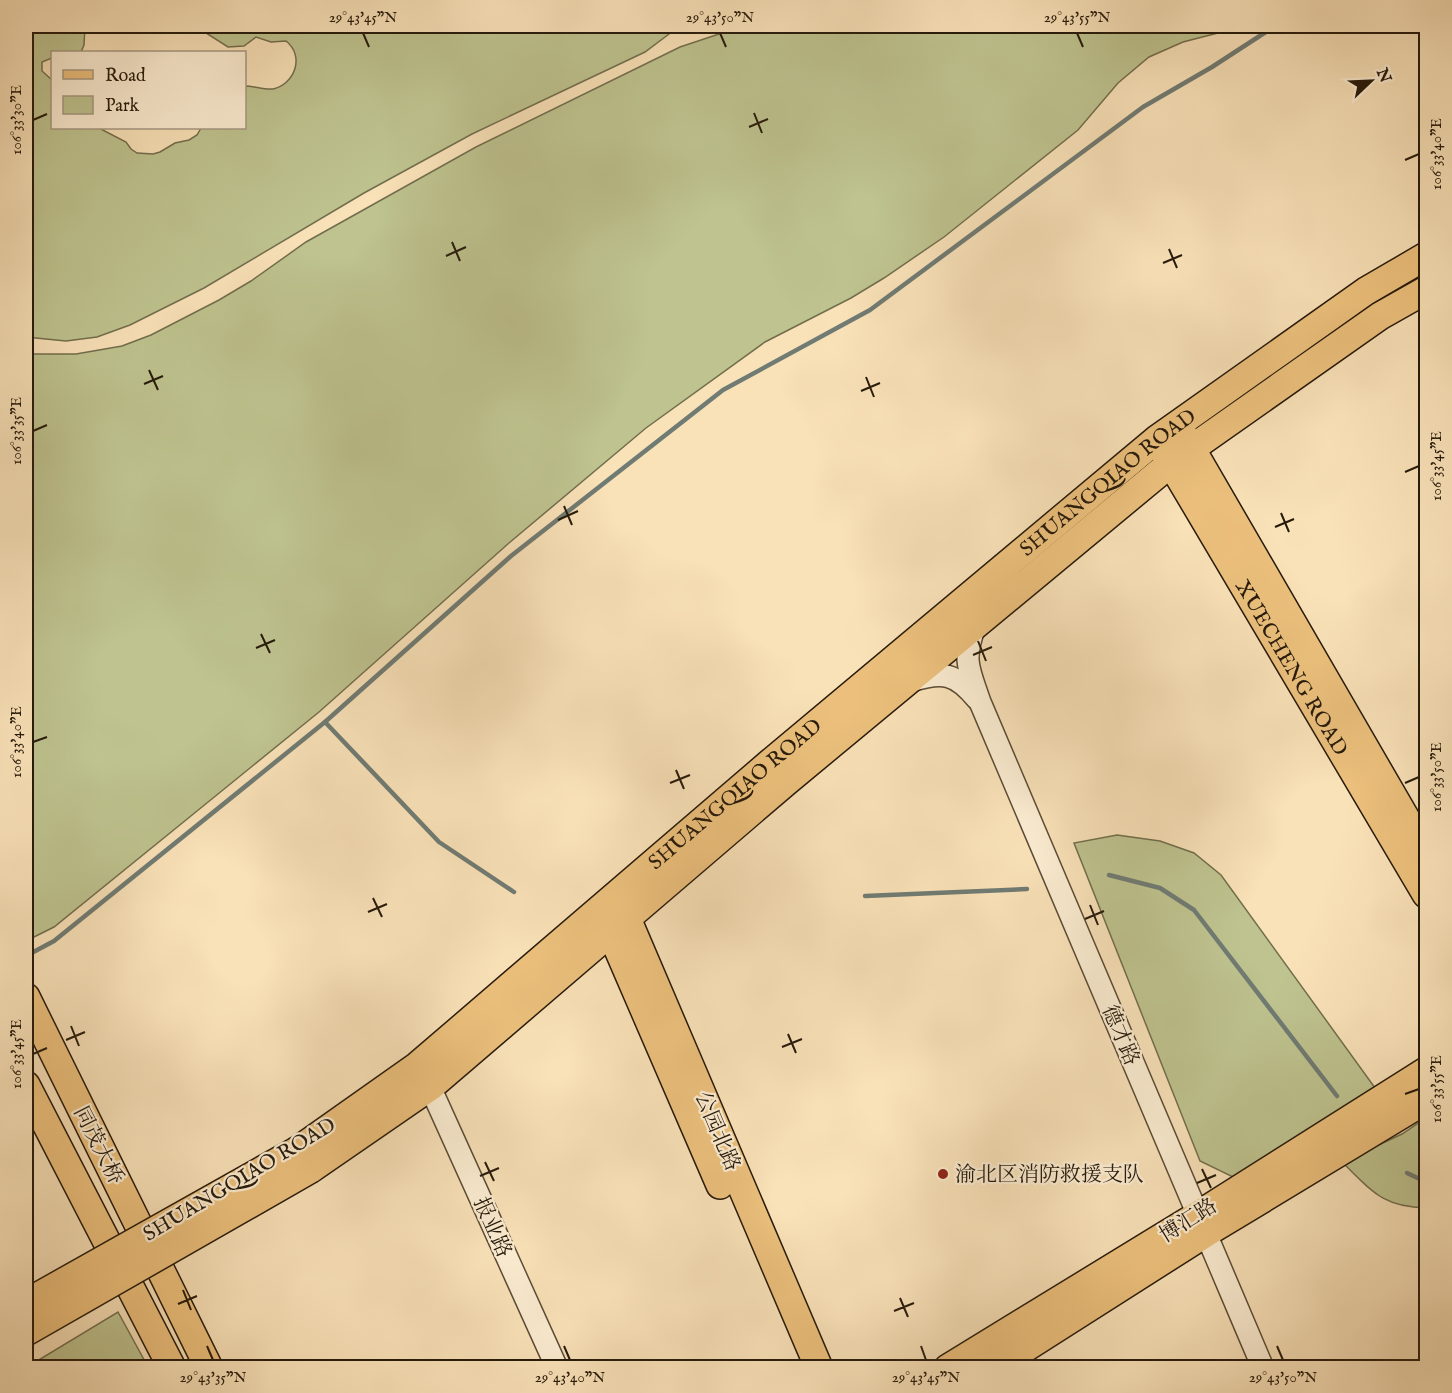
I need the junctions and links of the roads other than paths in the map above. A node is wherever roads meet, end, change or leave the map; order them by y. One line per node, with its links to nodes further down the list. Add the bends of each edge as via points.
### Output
1 (1426, 256): 3 (main road, SHUANGQIAO ROAD, via 1366,291)
2 (1426, 290): 4 (main road, SHUANGQIAO ROAD, via 1380,316)
3 (1167, 431): 4 (main road, XUECHENG ROAD); 8 (main road, SHUANGQIAO ROAD)
4 (1182, 456): 5 (main road, SHUANGQIAO ROAD); 9 (main road, XUECHENG ROAD); 10 (main road, XUECHENG ROAD)
5 (975, 626): 6 (main road, SHUANGQIAO ROAD); 7 (street, 德才路, via 966,656)
6 (907, 682): 7 (street, 德才路, via 947,676 967,686); 8 (main road, SHUANGQIAO ROAD)
7 (980, 702): 20 (street, 德才路)
8 (778, 772): 11 (main road, SHUANGQIAO ROAD)
9 (1426, 853)
10 (1426, 894)
11 (613, 913): 12 (main road, SHUANGQIAO ROAD); 14 (main road, 公园北路)
12 (540, 976): 17 (main road, SHUANGQIAO ROAD); 19 (main road, SHUANGQIAO ROAD, via 417,1065)
13 (26, 997): 24 (main road, 同茂大桥, bridge)
14 (666, 1036): 26 (main road, 公园北路); 27 (main road, 公园北路)
15 (1426, 1071): 20 (main road, 博汇路)
16 (26, 1085): 23 (main road, 同茂大桥, bridge)
17 (430, 1087): 19 (main road, SHUANGQIAO ROAD); 25 (street, 报业路)
18 (1426, 1100): 20 (main road, 博汇路)
19 (304, 1159): 21 (main road, SHUANGQIAO ROAD, bridge); 22 (main road, SHUANGQIAO ROAD, bridge)
20 (1202, 1224): 28 (main road, 博汇路); 29 (main road, 博汇路); 30 (street, 德才路)
21 (26, 1303)
22 (26, 1332)
23 (172, 1368)
24 (209, 1368)
25 (557, 1368)
26 (800, 1368)
27 (819, 1368)
28 (948, 1368)
29 (994, 1368)
30 (1263, 1368)

